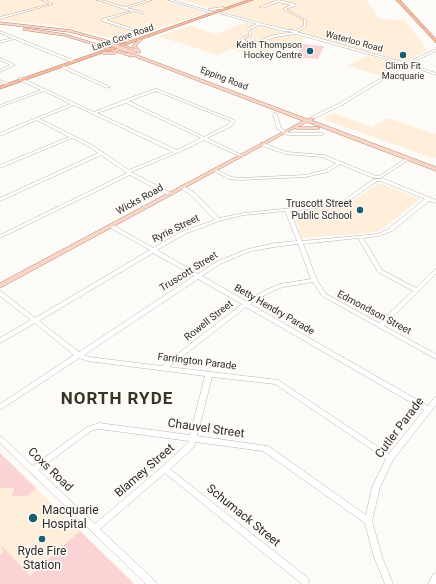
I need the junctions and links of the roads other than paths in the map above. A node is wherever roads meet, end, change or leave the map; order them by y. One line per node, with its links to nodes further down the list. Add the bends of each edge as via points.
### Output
1 (43, 0): 18 (street, via 52,4)
2 (98, 0): 11 (street)
3 (151, 0): 11 (street)
4 (169, 0): 13 (street)
5 (174, 0): 13 (street)
6 (245, 0): 12 (highway, Lane Cove Road)
7 (251, 0): 15 (highway, Lane Cove Road)
8 (398, 0): 30 (highway)
9 (401, 0): 26 (highway)
10 (261, 7): 23 (street, via 278,1 294,5 284,9 305,20 305,26)
11 (124, 8): 14 (street)
12 (223, 8): 13 (street); 15 (highway, Lane Cove Road)
13 (204, 9): 15 (street); 17 (street, via 207,12)
14 (134, 11): 16 (street); 24 (street, via 103,20)
15 (216, 12): 17 (highway, Lane Cove Road); 19 (street); 27 (highway, Lane Cove Road)
16 (142, 13)
17 (201, 16): 28 (highway, Lane Cove Road)
18 (0, 18)
19 (259, 24): 22 (street); 22 (street, via 249,29 250,34 243,41 255,43)
20 (0, 25): 31 (main road, via 50,32); 31 (main road, Epping Road, via 56,30)
21 (0, 32): 25 (street)
22 (290, 32): 23 (street, Waterloo Road)
23 (296, 32): 40 (street, Waterloo Road)
24 (142, 33)
25 (14, 38): 29 (street); 39 (street)
26 (436, 38)
27 (140, 40): 32 (highway, Lane Cove Road); 36 (main road, via 134,46)
28 (129, 41): 31 (main road); 32 (highway, Lane Cove Road)
29 (0, 42)
30 (436, 42)
31 (103, 45): 32 (main road); 33 (highway, Lane Cove Road); 33 (main road); 35 (main road); 35 (main road, Epping Road, bridge); 39 (highway, Lane Cove Road); 41 (highway, Lane Cove Road)
32 (121, 45): 33 (highway, Lane Cove Road); 35 (main road)
33 (110, 49): 37 (main road)
34 (436, 50): 40 (street, Wicks Road)
35 (131, 52): 36 (main road); 37 (main road); 37 (main road, via 124,50); 49 (main road, Epping Road); 57 (main road, Epping Road)
36 (139, 52): 49 (main road)
37 (122, 53)
38 (0, 59): 42 (street, via 13,65)
39 (72, 61): 44 (highway, Lane Cove Road)
40 (407, 64): 43 (street, Waterloo Road); 57 (street, Wicks Road)
41 (63, 67): 44 (highway, Lane Cove Road); 48 (street)
42 (0, 71)
43 (436, 74)
44 (22, 80): 46 (highway, Lane Cove Road); 47 (highway, Lane Cove Road); 50 (street)
45 (0, 81): 46 (street)
46 (6, 84): 47 (highway, Lane Cove Road)
47 (0, 87)
48 (108, 87)
49 (226, 87): 57 (main road, Epping Road)
50 (44, 90): 52 (street); 53 (street)
51 (125, 101): 54 (street); 64 (street); 64 (street, via 153,90 160,90 232,119 233,124)
52 (74, 104): 54 (street); 56 (street)
53 (0, 106)
54 (95, 114): 66 (street)
55 (275, 114): 59 (street, via 279,129)
56 (37, 119): 62 (street); 63 (street)
57 (311, 120): 58 (main road, Wicks Road); 59 (main road, Wicks Road); 60 (main road, Epping Road); 71 (main road, Epping Road)
58 (297, 128): 59 (main road, Wicks Road); 60 (main road)
59 (287, 131): 61 (street, via 288,134); 65 (main road, Wicks Road)
60 (336, 132): 69 (main road, Epping Road)
61 (322, 134)
62 (0, 135)
63 (72, 137): 67 (street); 72 (street)
64 (204, 139): 66 (street); 68 (street)
65 (262, 144): 68 (main road, Wicks Road); 70 (street, via 282,152 318,156)
66 (175, 151): 75 (street)
67 (101, 153): 75 (street); 80 (street)
68 (242, 156): 74 (main road, Wicks Road)
69 (408, 159): 73 (main road, Epping Road); 76 (street, Ryrie Street)
70 (339, 163): 74 (street, via 326,171 305,176 240,180); 76 (street)
71 (436, 165)
72 (0, 167)
73 (436, 169)
74 (214, 170): 77 (main road, Wicks Road)
75 (129, 172): 78 (street); 85 (street)
76 (378, 178): 79 (street); 82 (street, Ryrie Street, via 341,204)
77 (182, 187): 78 (main road, Wicks Road); 83 (street, via 194,195)
78 (169, 194): 84 (main road, Wicks Road)
79 (428, 199): 81 (street); 86 (street, Truscott Street, via 386,232 376,236)
80 (0, 200)
81 (436, 202)
82 (287, 209): 83 (street, Ryrie Street); 87 (street, Edmondson Street)
83 (218, 220): 88 (street, Ryrie Street, via 180,235)
84 (111, 226): 88 (street, Betty Hendry Parade); 92 (main road, Wicks Road)
85 (0, 236)
86 (360, 237): 87 (street, Truscott Street); 93 (street, via 380,271)
87 (300, 242): 90 (street, Truscott Street, via 250,250 218,263); 91 (street, Edmondson Street)
88 (153, 250): 90 (street, Betty Hendry Parade); 96 (street, Ryrie Street)
89 (436, 271): 93 (street)
90 (197, 276): 95 (street, Betty Hendry Parade); 99 (street, Truscott Street)
91 (314, 280): 95 (street, Rowell Street, via 282,285); 97 (street, Edmondson Street, via 327,298)
92 (0, 286)
93 (416, 290): 97 (street)
94 (0, 293): 96 (street, Farrington Parade)
95 (246, 304): 101 (street, Rowell Street); 105 (street, Betty Hendry Parade)
96 (34, 321): 98 (street, Ryrie Street); 99 (street, Farrington Parade)
97 (380, 326): 100 (street, Edmondson Street)
98 (0, 341)
99 (79, 356): 101 (street, Farrington Parade); 104 (street, Truscott Street)
100 (436, 357)
101 (163, 368): 102 (street, Farrington Parade)
102 (209, 374): 106 (street, Blamey Street); 108 (street, Farrington Parade, via 276,382)
103 (436, 400): 105 (street, Cutler Parade)
104 (0, 407)
105 (428, 409): 108 (street, Cutler Parade)
106 (194, 438): 109 (street, Blamey Street, via 191,445); 110 (street, Chauvel Street, via 106,426 93,427); 111 (street, Chauvel Street, via 265,448)
107 (0, 439): 110 (street, Coxs Road)
108 (390, 458): 111 (street, Cutler Parade, via 376,487)
109 (165, 469): 112 (street, Blamey Street); 114 (street, Schumack Street)
110 (33, 470): 112 (street, Coxs Road)
111 (368, 521): 116 (street, Cutler Parade)
112 (95, 529): 115 (street, Coxs Road)
113 (436, 577): 117 (street)
114 (305, 581)
115 (152, 584)
116 (389, 584)
117 (432, 584)

